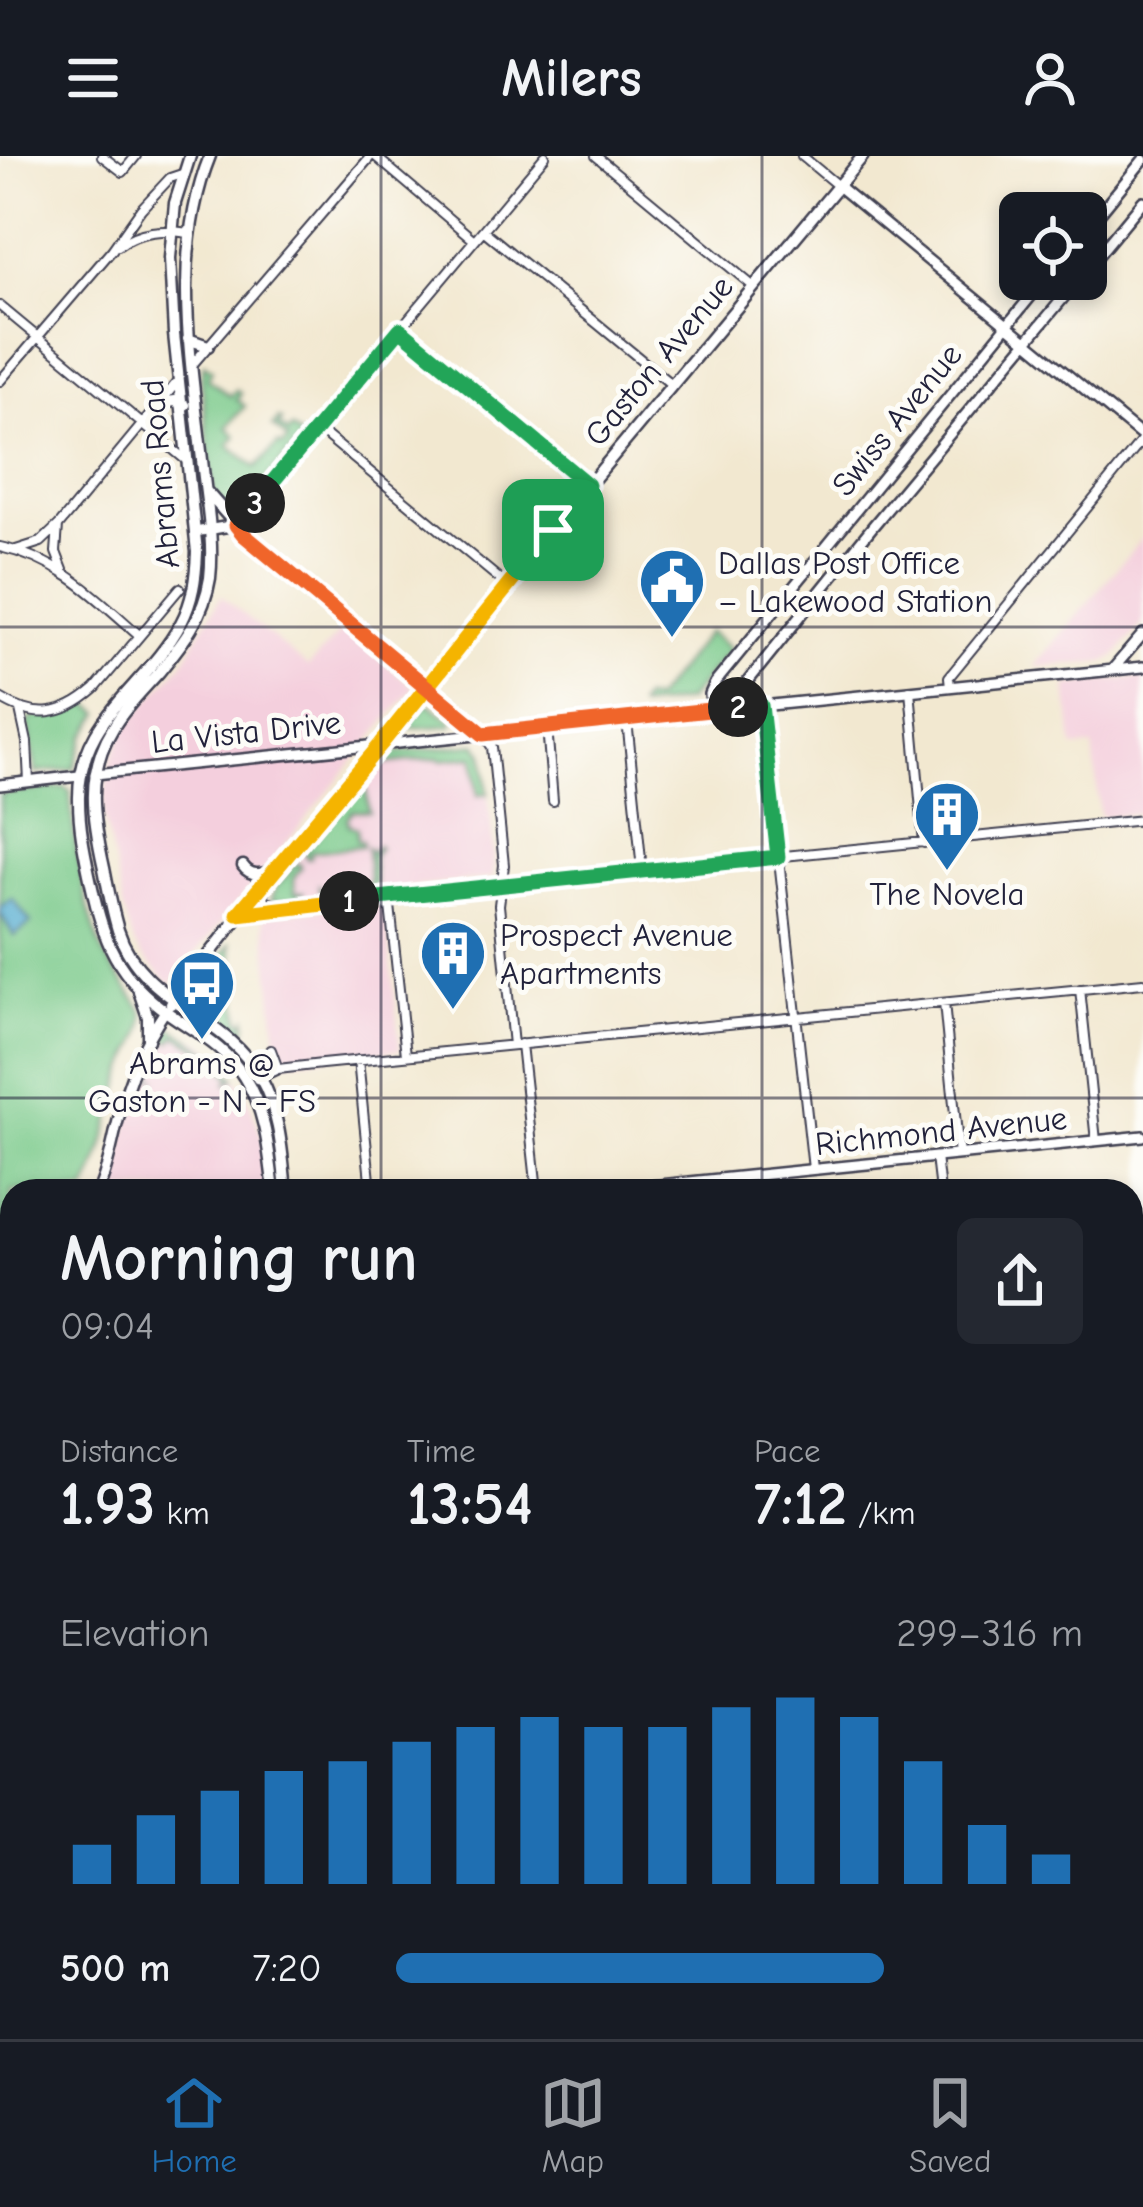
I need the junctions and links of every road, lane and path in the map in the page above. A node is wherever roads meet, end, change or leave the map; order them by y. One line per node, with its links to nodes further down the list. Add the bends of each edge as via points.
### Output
1 (102, 156): 2 (street, via 123,172)
2 (136, 156)
3 (190, 156): 11 (main road, Abrams Road)
4 (210, 156): 17 (main road, Abrams Road)
5 (373, 156): 20 (street); 33 (street)
6 (545, 156): 16 (street)
7 (596, 156): 23 (street)
8 (802, 156): 12 (street)
9 (863, 156): 12 (main road, Gaston Avenue)
10 (1143, 160): 14 (street)
11 (185, 173): 15 (main road, Abrams Road); 22 (street, via 170,178)
12 (838, 186): 23 (main road, Gaston Avenue); 27 (street)
13 (1143, 201): 19 (street)
14 (1107, 204)
15 (172, 230): 17 (street); 22 (street, via 139,234); 29 (main road, Abrams Road)
16 (483, 230): 20 (street); 37 (street)
17 (189, 233): 31 (main road, Abrams Road)
18 (1107, 235): 19 (street)
19 (1113, 238): 21 (street)
20 (475, 240): 28 (street)
21 (1107, 245)
22 (112, 250): 30 (street)
23 (754, 287): 37 (main road, Gaston Avenue)
24 (1028, 300): 27 (street, Swiss Avenue)
25 (1062, 300): 32 (street, Swiss Avenue)
26 (0, 306): 30 (street)
27 (1008, 324): 32 (street); 47 (street, Swiss Avenue)
28 (400, 329): 42 (street); 45 (street)
29 (174, 334): 31 (main road); 35 (main road, Abrams Road)
30 (37, 337): 36 (street); 41 (street)
31 (190, 340): 33 (main road); 34 (main road, Abrams Road)
32 (1028, 341): 43 (street); 50 (street, Swiss Avenue)
33 (208, 346): 34 (street)
34 (193, 364): 35 (street); 40 (main road, Abrams Road)
35 (179, 380): 38 (street); 39 (main road, Abrams Road)
36 (0, 381)
37 (672, 385): 45 (main road, Gaston Avenue)
38 (160, 403): 39 (main road); 41 (street)
39 (181, 403): 40 (main road); 44 (main road, Abrams Road)
40 (197, 414): 46 (main road, Abrams Road)
41 (143, 423): 44 (street); 48 (street)
42 (317, 428): 49 (street); 57 (street)
43 (1143, 438): 65 (street, via 949,676)
44 (188, 461): 52 (main road, Abrams Road)
45 (588, 485): 57 (main road, Gaston Avenue)
46 (206, 491): 49 (main road); 51 (main road, Abrams Road)
47 (856, 511): 50 (street); 71 (street, Swiss Avenue, via 715,682)
48 (59, 525): 54 (street); 56 (street)
49 (236, 525): 51 (street); 64 (street)
50 (873, 526): 69 (street, Swiss Avenue, via 749,680)
51 (209, 531): 52 (street); 60 (main road, Abrams Road, via 206,595)
52 (195, 532): 55 (main road, Abrams Road)
53 (0, 547): 54 (street)
54 (16, 550): 56 (street)
55 (197, 558): 60 (main road, via 202,580); 77 (main road, Abrams Road, via 181,623 104,717)
56 (63, 571): 59 (street)
57 (508, 586): 64 (main road, Gaston Avenue)
58 (180, 588): 59 (street)
59 (139, 635): 70 (street, via 81,701 52,712)
60 (188, 636): 76 (main road, Abrams Road, via 112,729)
61 (1142, 636): 62 (street); 63 (street)
62 (1143, 665): 63 (street, La Vista Drive)
63 (1112, 670): 65 (street, La Vista Drive)
64 (426, 686): 74 (street); 75 (main road, Gaston Avenue)
65 (950, 686): 66 (street, La Vista Drive)
66 (910, 690): 68 (street, La Vista Drive); 82 (street)
67 (0, 698): 70 (street)
68 (761, 705): 69 (street, La Vista Drive); 83 (street)
69 (745, 706): 71 (street, La Vista Drive)
70 (20, 710): 78 (street)
71 (711, 710): 72 (street, La Vista Drive)
72 (627, 718): 73 (street, La Vista Drive); 85 (street)
73 (547, 727): 74 (street, La Vista Drive); 80 (street)
74 (483, 734): 75 (street, La Vista Drive); 87 (street, via 492,747)
75 (381, 744): 76 (street, La Vista Drive); 86 (main road, Gaston Avenue)
76 (95, 774): 77 (street, La Vista Drive); 89 (main road, Abrams Road, via 93,816)
77 (79, 776): 78 (street, La Vista Drive); 91 (main road, Abrams Road)
78 (29, 782): 79 (street, La Vista Drive)
79 (0, 785)
80 (553, 800)
81 (1143, 820): 82 (street)
82 (924, 842): 83 (street)
83 (778, 857): 85 (street); 99 (street)
84 (244, 866): 86 (main road, via 254,874)
85 (642, 870): 87 (street)
86 (274, 871): 88 (main road, Gaston Avenue)
87 (502, 884): 90 (street); 101 (street)
88 (260, 888): 92 (main road, via 265,903); 93 (main road, Gaston Avenue)
89 (109, 894): 91 (main road); 98 (main road, Abrams Road, via 132,960)
90 (389, 896): 92 (street); 103 (street)
91 (94, 897): 95 (main road, Abrams Road, via 109,949)
92 (282, 908): 93 (street)
93 (238, 914): 98 (main road, Gaston Avenue)
94 (1143, 983): 96 (street)
95 (138, 987): 98 (main road, Abrams Road); 100 (main road)
96 (1080, 989): 97 (street); 108 (street)
97 (944, 1003): 99 (street); 109 (street)
98 (169, 1006): 100 (street, Gaston Avenue); 106 (main road, Abrams Road, via 231,1040)
99 (797, 1018): 101 (street); 111 (street)
100 (148, 1040): 112 (street, Gaston Avenue)
101 (517, 1044): 103 (street); 116 (street)
102 (271, 1051): 105 (street)
103 (406, 1055): 104 (street)
104 (358, 1060): 105 (street); 115 (street)
105 (278, 1069): 106 (street)
106 (254, 1080): 113 (main road, Abrams Road); 114 (main road, Abrams Road, via 278,1125)
107 (1143, 1136): 108 (street, Richmond Avenue)
108 (1096, 1141): 109 (street, Richmond Avenue)
109 (959, 1155): 110 (street, Richmond Avenue)
110 (936, 1157): 111 (street, Richmond Avenue); 118 (street)
111 (813, 1169): 117 (street, Richmond Avenue)
112 (103, 1179)
113 (272, 1179)
114 (285, 1179)
115 (370, 1179)
116 (535, 1179)
117 (724, 1179)
118 (939, 1179)

